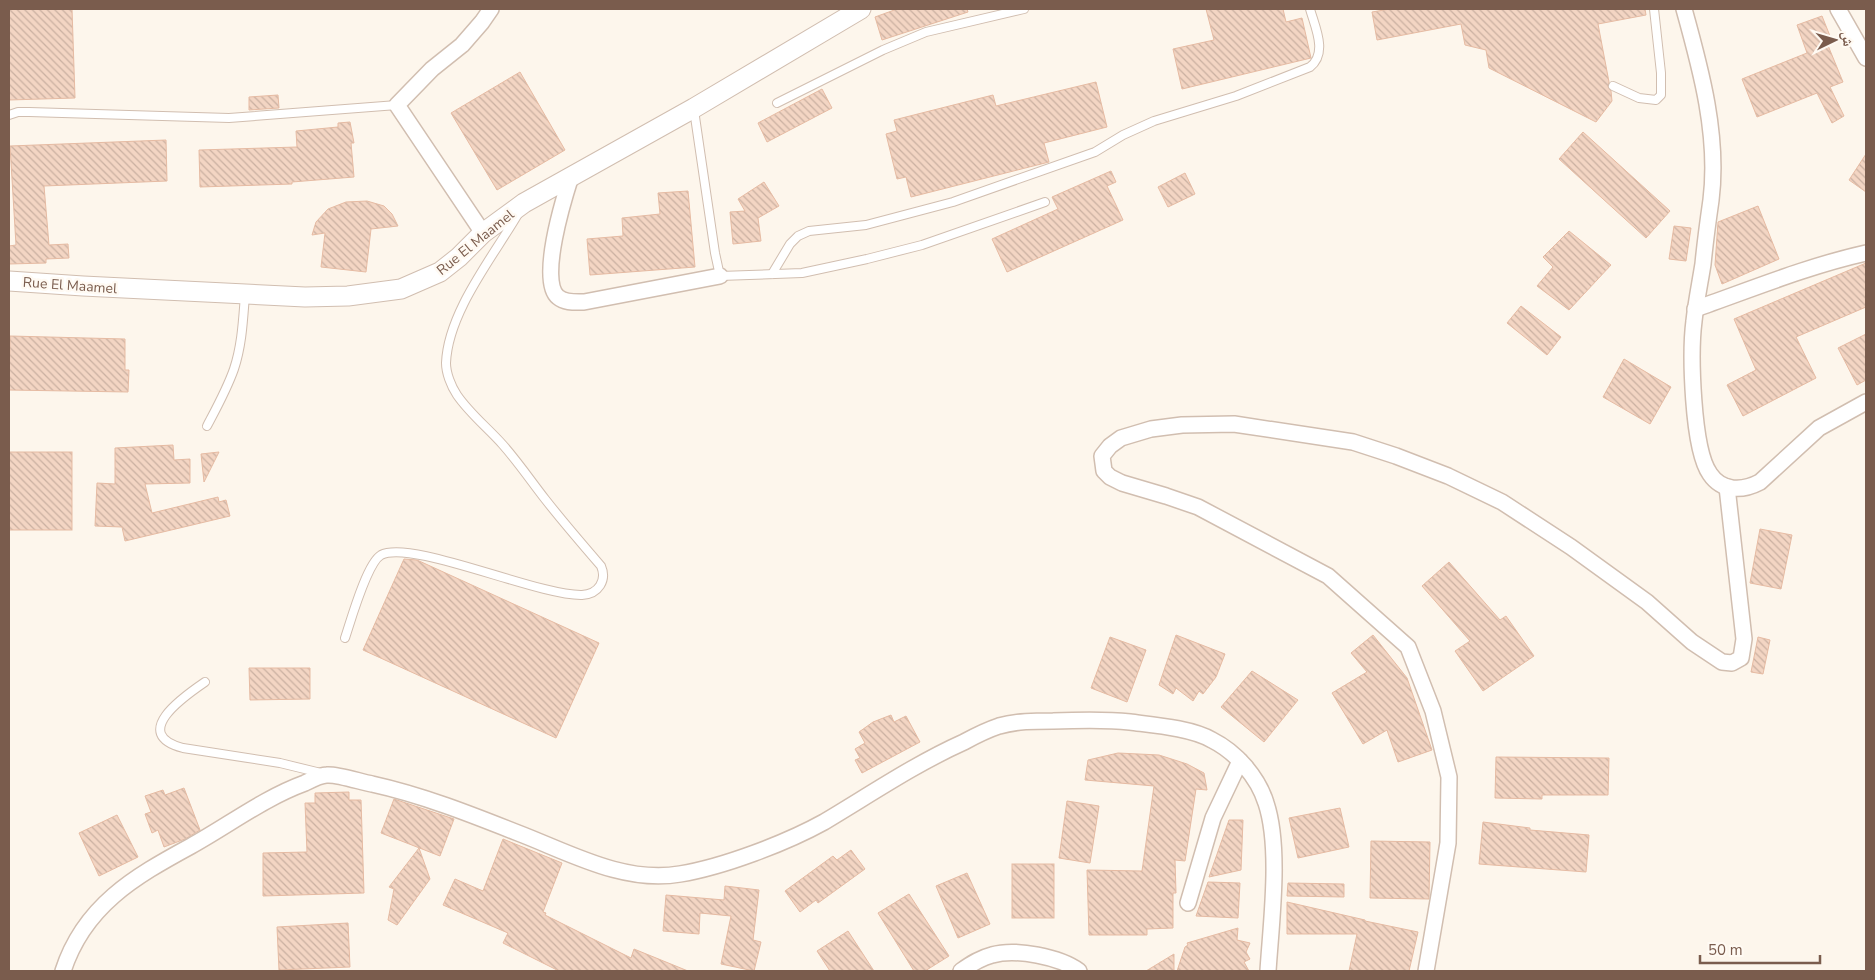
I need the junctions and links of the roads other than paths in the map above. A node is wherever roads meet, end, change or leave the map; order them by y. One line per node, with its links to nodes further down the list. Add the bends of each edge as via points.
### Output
1 (491, 9): 11 (street, via 462,45 432,69)
2 (861, 9): 12 (street, Rue El Maamel)
3 (1024, 9): 10 (lane, via 926,32)
4 (1310, 9): 19 (lane, via 1319,44 1316,63 1310,67 1236,96 1154,121 1095,152 953,202 866,225 809,231 790,244)
5 (1654, 9): 9 (lane, via 1661,73 1660,95 1656,100 1647,100)
6 (1684, 9): 23 (street, via 1702,83 1713,159 1712,191)
7 (1838, 9): 8 (street)
8 (1866, 58)
9 (1613, 86)
10 (777, 103)
11 (397, 105): 13 (lane, via 229,118 29,112); 17 (street)
12 (694, 108): 14 (street, Rue El Maamel); 20 (lane)
13 (9, 115)
14 (571, 176): 16 (street, Rue El Maamel); 20 (street, via 560,210 552,260 552,290 557,297 584,302)
15 (1045, 202): 19 (lane, via 922,245 802,273)
16 (524, 203): 17 (street, Rue El Maamel); 27 (lane, via 474,283 448,347 446,364 456,393 503,445 601,566 603,580 593,592 573,594 410,553 386,553 374,562)
17 (483, 233): 22 (street, Rue El Maamel, via 440,272 401,289 348,296)
18 (1866, 253): 23 (street, via 1843,258)
19 (772, 274): 20 (lane)
20 (720, 276)
21 (9, 280): 22 (street, Rue El Maamel)
22 (245, 293): 25 (lane, via 242,333 234,368)
23 (1695, 310): 26 (street, via 1693,397 1697,429 1705,467 1714,479)
24 (1866, 402): 26 (street, via 1819,428 1760,482 1738,489)
25 (207, 426)
26 (1727, 487): 36 (street, via 1744,639 1740,658 1732,663 1722,662 1692,642 1647,602 1502,502 1448,476 1388,453 1352,442 1274,429 1212,424 1138,432 1121,438 1102,456 1104,471 1110,477 1198,507 1328,576 1408,647 1434,712 1448,777 1448,843)
27 (345, 638)
28 (205, 682): 30 (lane, via 165,716 160,733 169,745)
29 (1240, 761): 30 (street, via 1211,739 1177,728 1116,720 1018,722 1000,726 929,758 819,824 771,846 677,875 645,876 611,869 440,803 396,789); 31 (street, via 1213,818); 35 (street, via 1254,777 1266,803 1271,827 1273,863)
30 (326, 774): 32 (street, via 282,792 116,892 83,929)
31 (1188, 903)
32 (63, 971)
33 (961, 971): 34 (street, via 973,962 994,954 1017,953 1046,956 1070,964)
34 (1079, 971)
35 (1268, 971)
36 (1426, 971)

